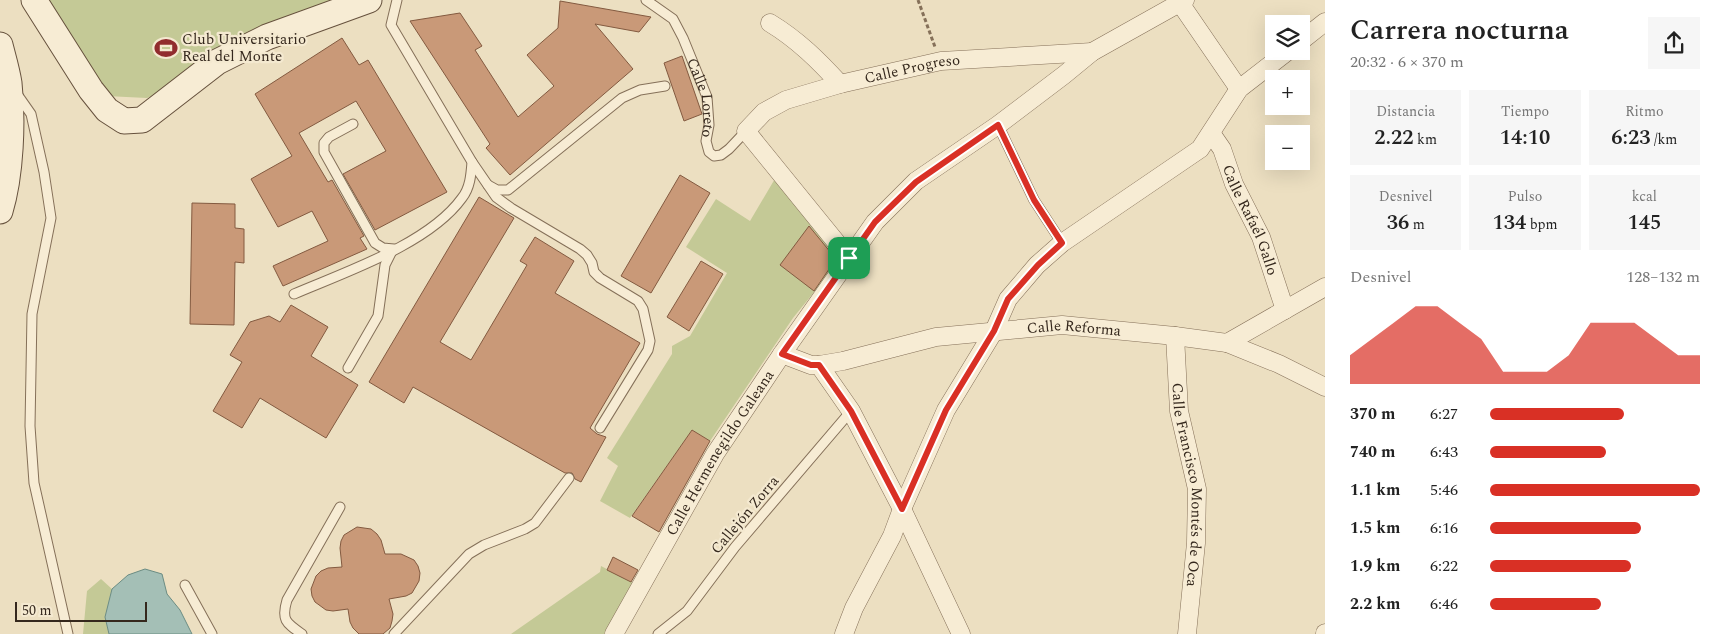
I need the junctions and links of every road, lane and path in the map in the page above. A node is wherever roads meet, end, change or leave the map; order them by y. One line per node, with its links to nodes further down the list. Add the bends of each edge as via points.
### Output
1 (34, 0): 2 (main road, via 91,90 107,110 124,121 142,120 217,62 267,37)
2 (368, 0)
3 (397, 0): 22 (lane, via 391,24)
4 (646, 0): 20 (lane, Calle Loreto, via 672,19 683,38 707,97 709,125 706,140 709,152 714,156 720,155)
5 (918, 0): 13 (path)
6 (1183, 1): 11 (street, Calle Hermenegildo Galeana); 17 (street)
7 (1325, 22): 9 (street)
8 (770, 24): 15 (street, via 812,54)
9 (1310, 34)
10 (0, 45): 14 (main road)
11 (1092, 52): 13 (street, Calle Progreso); 19 (street, Calle Hermenegildo Galeana)
12 (1276, 60): 17 (street)
13 (941, 62): 15 (street, Calle Progreso)
14 (9, 83): 24 (main road, via 11,134); 44 (lane, via 30,114 51,218 32,314 30,426 34,483)
15 (840, 84): 20 (street, Calle Progreso, via 786,100 764,112)
16 (665, 86): 23 (lane, via 640,90 622,98 508,190 497,190)
17 (1239, 89): 21 (street)
18 (353, 124): 26 (lane, via 329,137 324,143 324,152 375,243)
19 (998, 125): 25 (lane, via 1034,200); 27 (street, Calle Hermenegildo Galeana, via 916,182 875,222)
20 (746, 131): 27 (street)
21 (1211, 133): 25 (street, via 1200,149); 30 (street, Calle Rafaél Gallo, via 1222,149 1234,184 1261,237)
22 (472, 162): 23 (lane); 26 (lane, via 470,181 463,197 451,211 424,233)
23 (486, 183): 39 (lane, via 510,208 587,255 600,278 638,301 643,309 650,341 648,350)
24 (0, 211)
25 (1062, 243): 31 (street, via 1008,299)
26 (394, 249): 29 (lane); 36 (lane, via 385,265 378,316)
27 (849, 258): 34 (street, Calle Hermenegildo Galeana)
28 (1322, 291): 30 (street)
29 (294, 294)
30 (1285, 310): 33 (street)
31 (994, 331): 32 (street, Calle Reforma, via 1062,325); 35 (street, Calle Reforma, via 936,337); 42 (street, via 946,410)
32 (1175, 336): 33 (street, Calle Reforma); 52 (street, Calle Francisco Montés de Oca, via 1179,410 1197,489 1196,544)
33 (1228, 344): 37 (street, Calle Reforma)
34 (782, 354): 35 (street, Calle Reforma); 48 (street, Calle Hermenegildo Galeana, via 715,454)
35 (819, 365): 38 (street)
36 (348, 368)
37 (1325, 387)
38 (851, 411): 42 (street); 49 (lane, Callejón Zorra, via 735,548 687,611)
39 (600, 428)
40 (569, 478): 47 (lane, via 535,523 469,554)
41 (340, 507): 46 (lane, via 283,612 289,625)
42 (902, 509): 50 (street); 51 (street)
43 (184, 585): 45 (lane)
44 (68, 634)
45 (212, 634)
46 (302, 634)
47 (394, 634)
48 (614, 634)
49 (658, 634)
50 (844, 634)
51 (961, 634)
52 (1187, 634)

